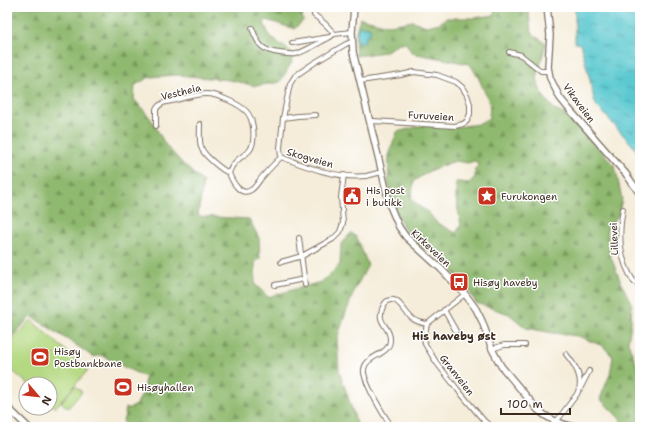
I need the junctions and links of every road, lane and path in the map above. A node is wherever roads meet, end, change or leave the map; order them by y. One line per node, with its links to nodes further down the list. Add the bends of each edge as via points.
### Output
1 (354, 7): 5 (main road, Kirkeveien)
2 (547, 7): 10 (main road, Vikaveien, via 550,35)
3 (314, 15): 6 (street, via 328,27)
4 (252, 28): 6 (street, via 258,43 265,50 291,55)
5 (352, 32): 6 (street); 7 (main road, Kirkeveien)
6 (332, 36): 8 (street)
7 (352, 42): 11 (main road, Kirkeveien); 13 (street, via 296,76 288,89)
8 (292, 43)
9 (509, 52): 10 (street, via 521,55 541,71)
10 (549, 71): 21 (main road, Vikaveien, via 560,98 626,174)
11 (360, 81): 14 (main road, Kirkeveien); 14 (street, Furuveien, via 414,72 437,75 462,87 470,104 467,121 455,126)
12 (316, 116): 13 (street)
13 (282, 118): 17 (street)
14 (370, 122): 18 (main road, Kirkeveien)
15 (200, 124): 19 (street, via 202,152)
16 (156, 126): 19 (street, Vestheia, via 156,109 160,104 208,94 236,104 251,118 252,144 249,151 234,163)
17 (281, 158): 19 (street, Skogveien, via 248,192 238,188); 20 (street, Skogveien, via 310,168)
18 (382, 172): 20 (street, Skogveien, via 368,176); 30 (main road, Kirkeveien, via 394,217 402,233)
19 (229, 173)
20 (344, 175): 24 (street, via 341,197 343,223 340,232 333,239)
21 (640, 194)
22 (623, 209): 27 (street, Lillevei, via 620,237 624,265 634,282)
23 (300, 238): 24 (street)
24 (302, 256): 25 (street); 26 (street)
25 (281, 262)
26 (304, 279): 28 (street); 29 (street)
27 (640, 283)
28 (275, 285)
29 (305, 286)
30 (465, 294): 31 (street); 35 (main road, Kirkeveien, via 482,321)
31 (444, 310): 32 (street); 33 (street)
32 (427, 324): 40 (street, Granveien, via 425,344 440,367); 43 (street, via 412,319 399,303 392,299 385,303 382,310 380,316 389,334 389,346 368,360 364,372 373,395)
33 (456, 331)
34 (525, 345): 35 (street, via 504,345)
35 (492, 349): 41 (main road, Kirkeveien, via 501,366 538,410)
36 (566, 354): 38 (street, via 574,364)
37 (589, 371): 38 (street)
38 (580, 389): 41 (street)
39 (7, 407): 42 (main road)
40 (485, 422): 44 (street); 45 (street, Granveien)
41 (556, 422): 46 (street); 47 (main road, Kirkeveien)
42 (28, 427)
43 (392, 427)
44 (479, 427)
45 (492, 427)
46 (550, 427)
47 (574, 427)

